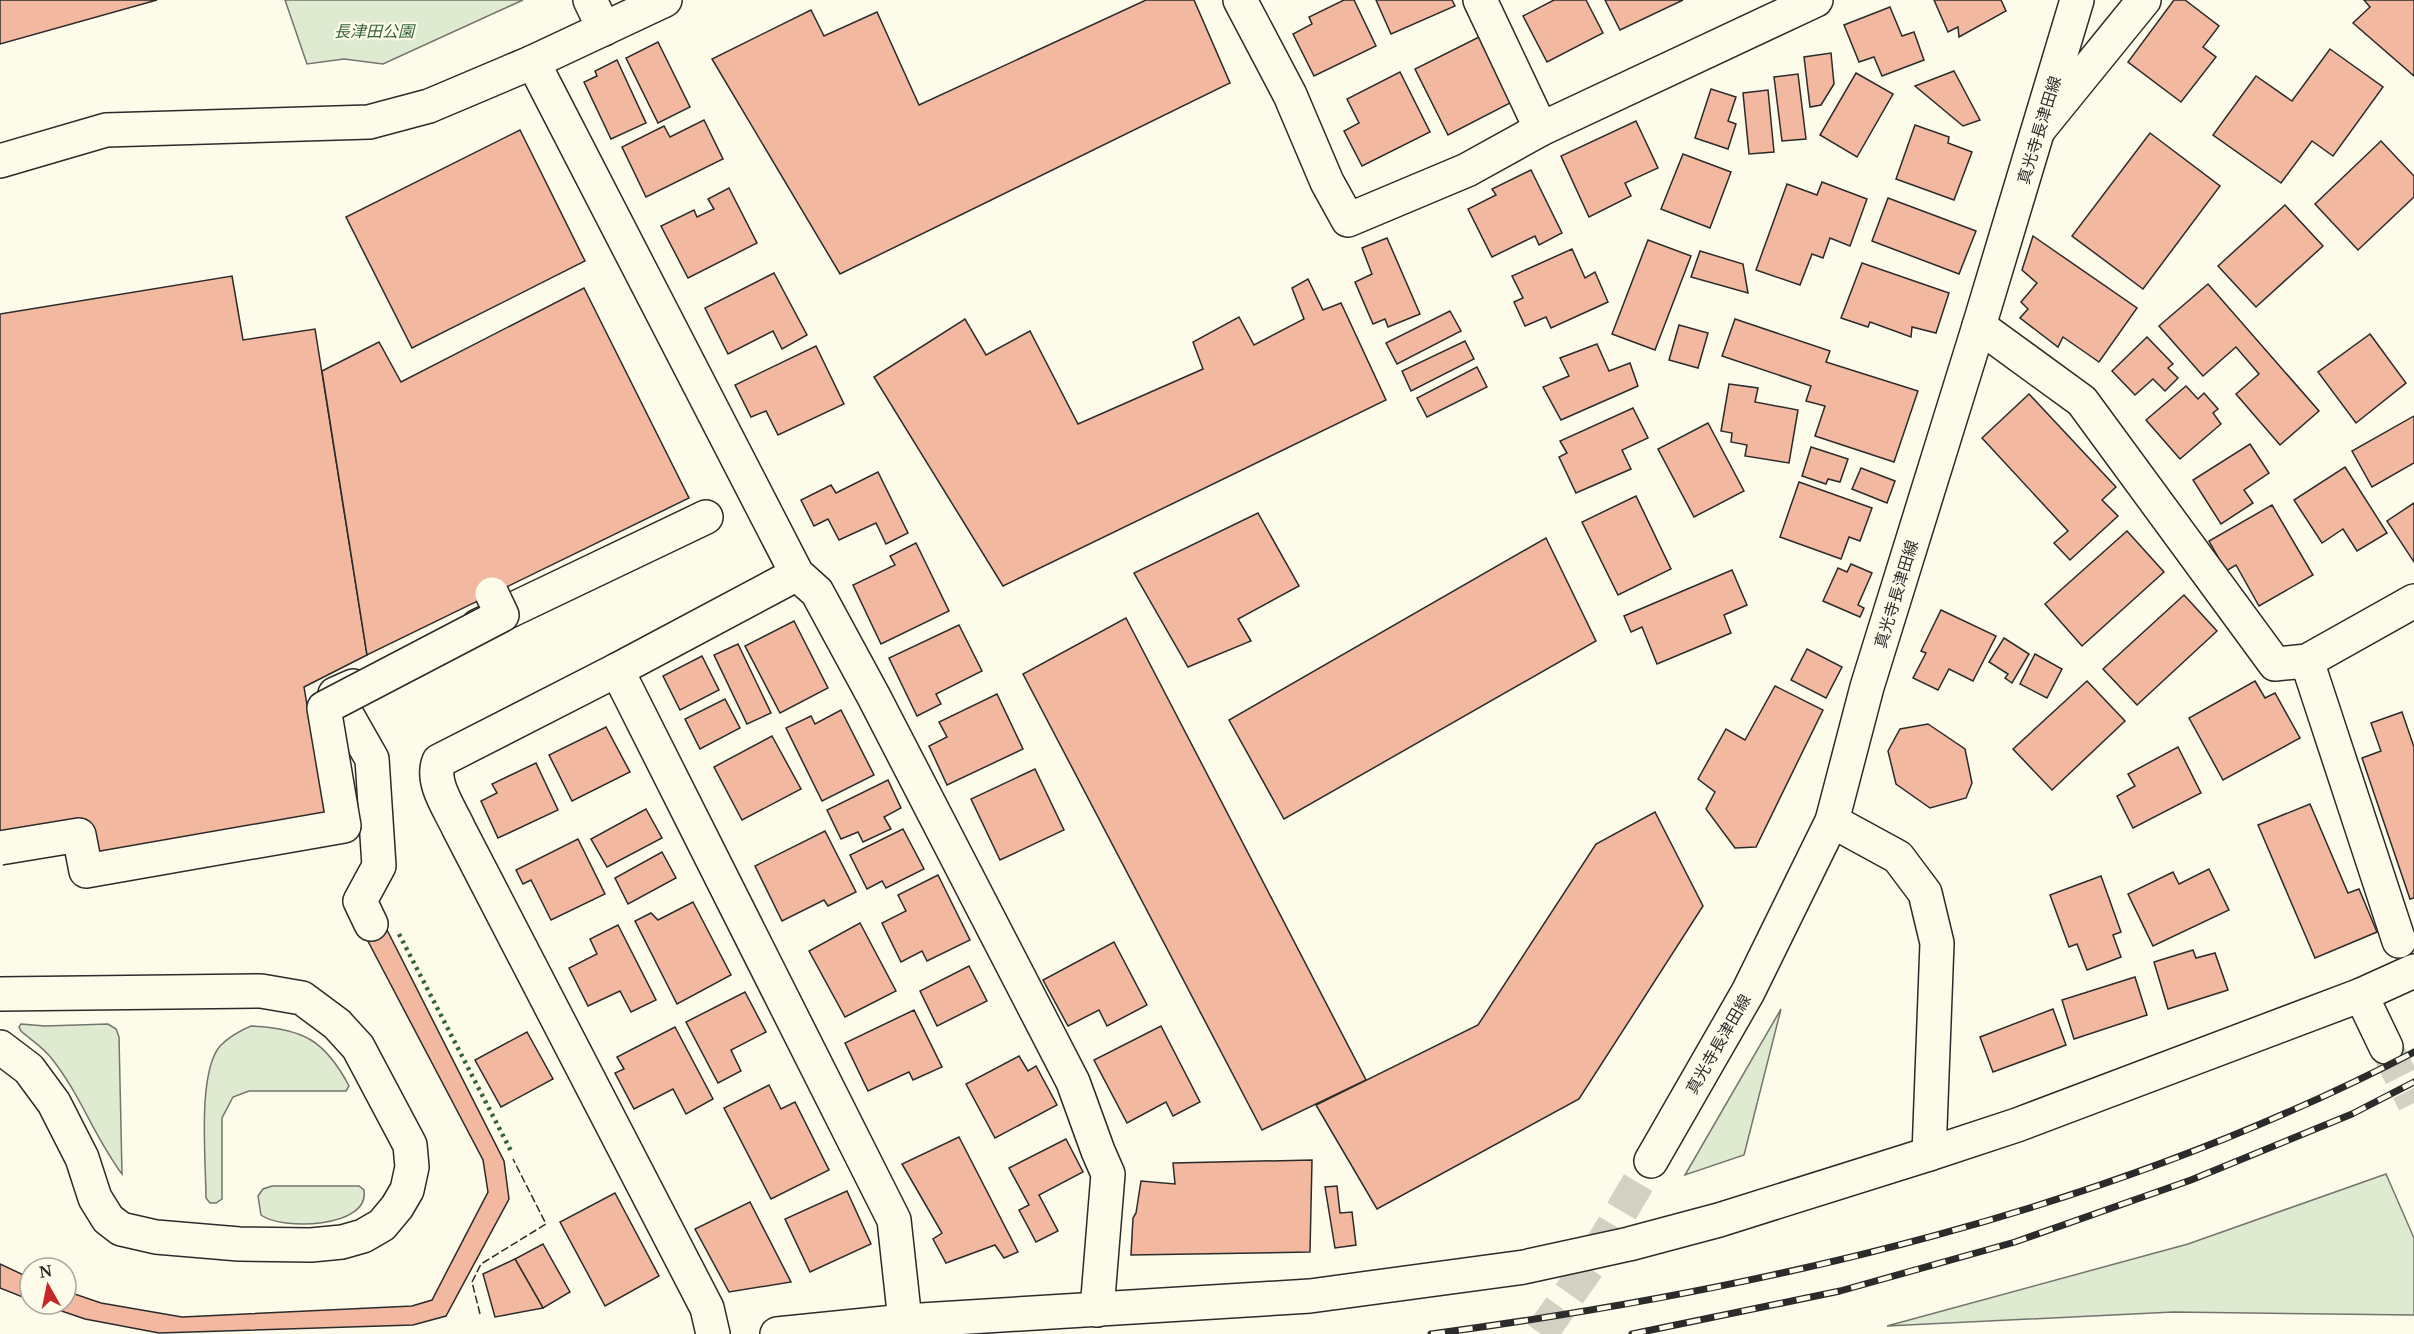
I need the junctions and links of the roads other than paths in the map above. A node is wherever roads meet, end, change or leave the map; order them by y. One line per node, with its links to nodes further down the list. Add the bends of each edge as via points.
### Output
1 (590, 0): 8 (street)
2 (665, 0): 8 (street)
3 (1240, 0): 11 (street, via 1290,95 1347,220 1467,170)
4 (1480, 0): 11 (street)
5 (1816, 0): 11 (street)
6 (2077, 0): 10 (street, 真光寺長津田線)
7 (2144, 0): 10 (street)
8 (604, 29): 9 (street)
9 (533, 62): 12 (street, via 429,106 369,122 106,130); 15 (street)
10 (2040, 128): 13 (street, 真光寺長津田線)
11 (1541, 129)
12 (0, 161)
13 (1979, 326): 18 (street, via 2082,401 2275,664); 20 (street, 真光寺長津田線, via 1867,687)
14 (706, 517): 22 (street, via 335,694 372,759 379,866 360,901)
15 (797, 574): 19 (street); 31 (street, via 817,592 1073,1082 1108,1174)
16 (492, 594): 21 (street, bridge, via 502,615 324,708 344,826 86,871 79,835)
17 (2414, 601): 18 (street)
18 (2307, 661): 23 (street)
19 (617, 670): 32 (street, via 894,1220); 33 (street, via 439,761 435,771 459,829 707,1308)
20 (1832, 821): 29 (street, via 1898,857 1925,893 1937,943); 30 (street, 真光寺長津田線, via 1748,992)
21 (0, 848)
22 (371, 924)
23 (2399, 941)
24 (2414, 971): 26 (street)
25 (0, 994): 27 (street, via 261,991 302,998 358,1047 410,1145 412,1167 407,1190 382,1225 342,1242 239,1244 156,1237 121,1229 108,1219 95,1198 82,1158 54,1103 28,1069)
26 (2361, 995): 28 (street); 29 (street, via 2018,1125)
27 (0, 1047)
28 (2386, 1047)
29 (1929, 1154): 31 (street, via 1719,1220 1524,1267 1310,1296)
30 (1651, 1161)
31 (1097, 1310): 32 (street)
32 (905, 1321): 34 (street)
33 (713, 1334)
34 (777, 1334)

